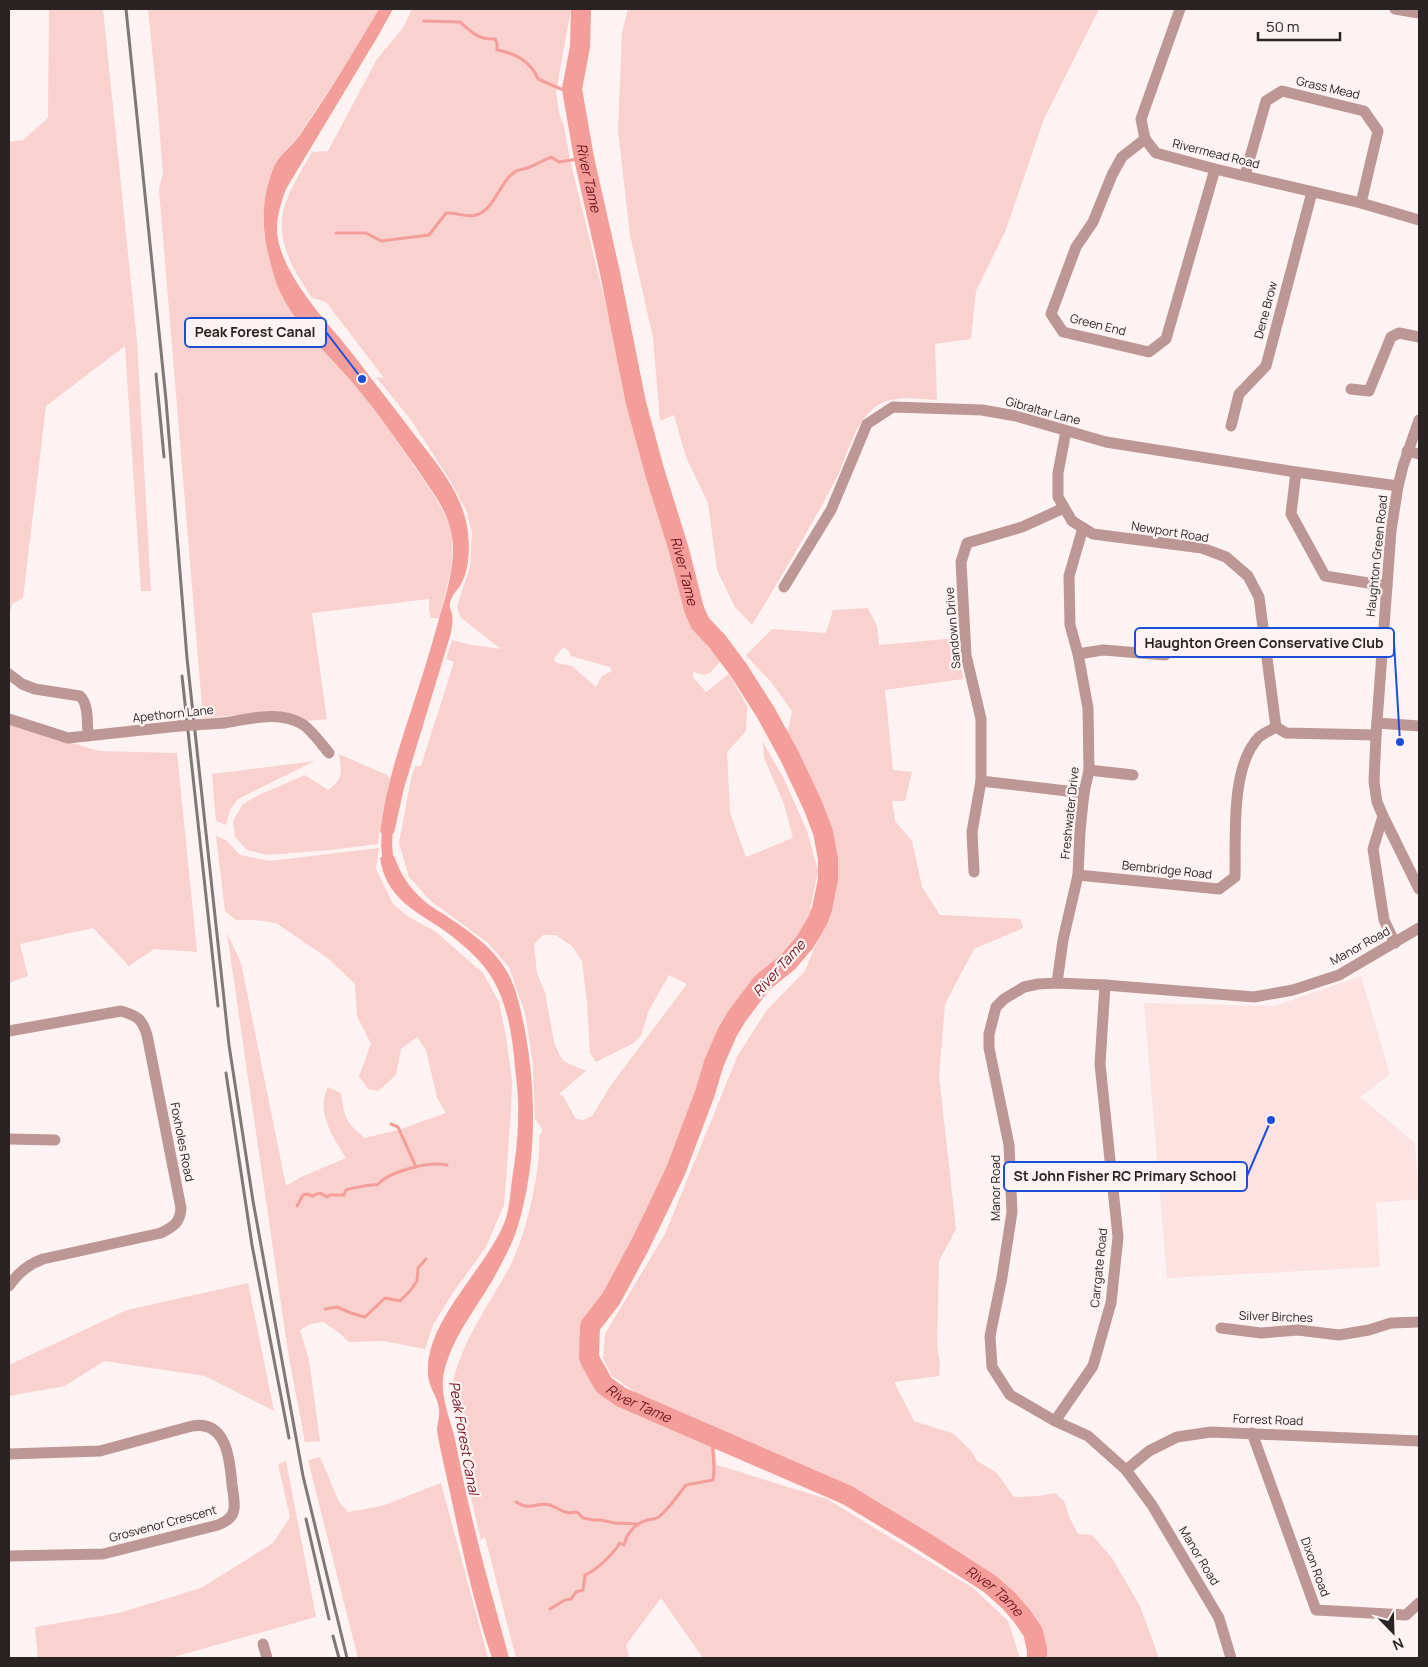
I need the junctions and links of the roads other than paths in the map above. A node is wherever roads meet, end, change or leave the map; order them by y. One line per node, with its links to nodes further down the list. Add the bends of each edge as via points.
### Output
1 (1180, 9): 4 (street, via 1141,118)
2 (1395, 9): 3 (street)
3 (1419, 13)
4 (1145, 139): 5 (street, Rivermead Road, via 1156,152); 5 (street, Green End, via 1122,157 1092,222 1076,247 1051,314 1063,332 1150,352 1166,339)
5 (1215, 169): 6 (street, Rivermead Road)
6 (1245, 175): 7 (street, Rivermead Road); 8 (street, Grass Mead, via 1266,101 1282,91 1364,111 1378,131)
7 (1312, 192): 8 (street, Rivermead Road); 13 (street, Dene Brow, via 1266,366 1239,394)
8 (1360, 203): 9 (street, Rivermead Road)
9 (1419, 220)
10 (1419, 337): 11 (street, via 1399,333 1391,337 1369,391)
11 (1351, 389)
12 (1419, 420): 15 (street, Haughton Green Road)
13 (1231, 426)
14 (1066, 431): 17 (street, Gibraltar Lane, via 1106,442); 19 (street, Newport Road, via 1058,481 1058,496); 22 (street, Gibraltar Lane, via 982,410 893,407 867,424 830,510)
15 (1407, 451): 16 (street); 18 (street, Haughton Green Road)
16 (1419, 454)
17 (1296, 472): 18 (street, Gibraltar Lane); 21 (street, via 1291,514 1325,576)
18 (1398, 486): 21 (street, Haughton Green Road)
19 (1064, 508): 20 (street, Newport Road, via 1072,521); 35 (street, Sandown Drive, via 1022,527 968,543 962,562 966,655 981,719)
20 (1083, 528): 23 (street, Freshwater Drive, via 1069,576 1070,624); 29 (street, Newport Road, via 1093,534 1202,548 1226,557 1248,576 1260,596)
21 (1386, 586): 27 (street, Haughton Green Road)
22 (784, 587)
23 (1078, 654): 24 (street, via 1103,650); 33 (street, Freshwater Drive, via 1088,708)
24 (1165, 655)
25 (9, 674): 30 (street, via 35,689 83,698)
26 (9, 719): 30 (street, Apethorn Lane, via 68,738)
27 (1377, 723): 28 (street); 31 (street, Haughton Green Road)
28 (1419, 726)
29 (1276, 727): 31 (street, via 1286,733); 39 (street, Bembridge Road, via 1260,736 1249,752 1238,785 1235,877 1219,888)
30 (88, 736): 32 (street, Apethorn Lane, bridge, via 287,717 304,724)
31 (1376, 736): 37 (street, Haughton Green Road, via 1374,782)
32 (329, 753)
33 (1089, 770): 34 (street); 36 (street, Freshwater Drive)
34 (1133, 775)
35 (981, 781): 36 (street); 38 (street, Sandown Drive, via 972,832)
36 (1084, 792): 39 (street, Freshwater Drive)
37 (1383, 816): 40 (street, Haughton Green Road); 42 (street, via 1373,850 1384,920)
38 (974, 872)
39 (1078, 875): 43 (street, Freshwater Drive)
40 (1419, 889)
41 (1419, 928): 42 (street, Manor Road)
42 (1395, 943): 44 (street, Manor Road, via 1339,975 1293,990 1254,997)
43 (1057, 984): 44 (street, Manor Road); 51 (street, Manor Road, via 1024,987 1004,999 996,1007 989,1034 1009,1145 1012,1212 990,1336 992,1366 1010,1395)
44 (1105, 985): 51 (street, Carrgate Road, via 1100,1064 1118,1237 1111,1303 1093,1366)
45 (9, 1031): 48 (street, Foxholes Road, via 121,1011 142,1022 181,1208 180,1219 161,1233 43,1258 14,1278)
46 (9, 1139): 47 (street)
47 (55, 1140)
48 (9, 1286)
49 (1419, 1322): 50 (street, Silver Birches, via 1390,1323 1339,1335 1298,1330 1262,1333)
50 (1221, 1328)
51 (1055, 1421): 55 (street, Manor Road, via 1088,1436)
52 (1252, 1433): 53 (street, Forrest Road); 55 (street, Forrest Road, via 1211,1432 1177,1437); 57 (street, Dixon Road, via 1316,1610 1406,1615)
53 (1419, 1441)
54 (9, 1454): 56 (street, Grosvenor Crescent, via 100,1451 192,1426 209,1427 220,1435 226,1445 234,1509 230,1517 218,1525 104,1554)
55 (1126, 1470): 60 (street, Manor Road, via 1152,1505 1219,1618)
56 (9, 1556)
57 (1419, 1603)
58 (263, 1644): 59 (street)
59 (267, 1658)
60 (1231, 1658)

